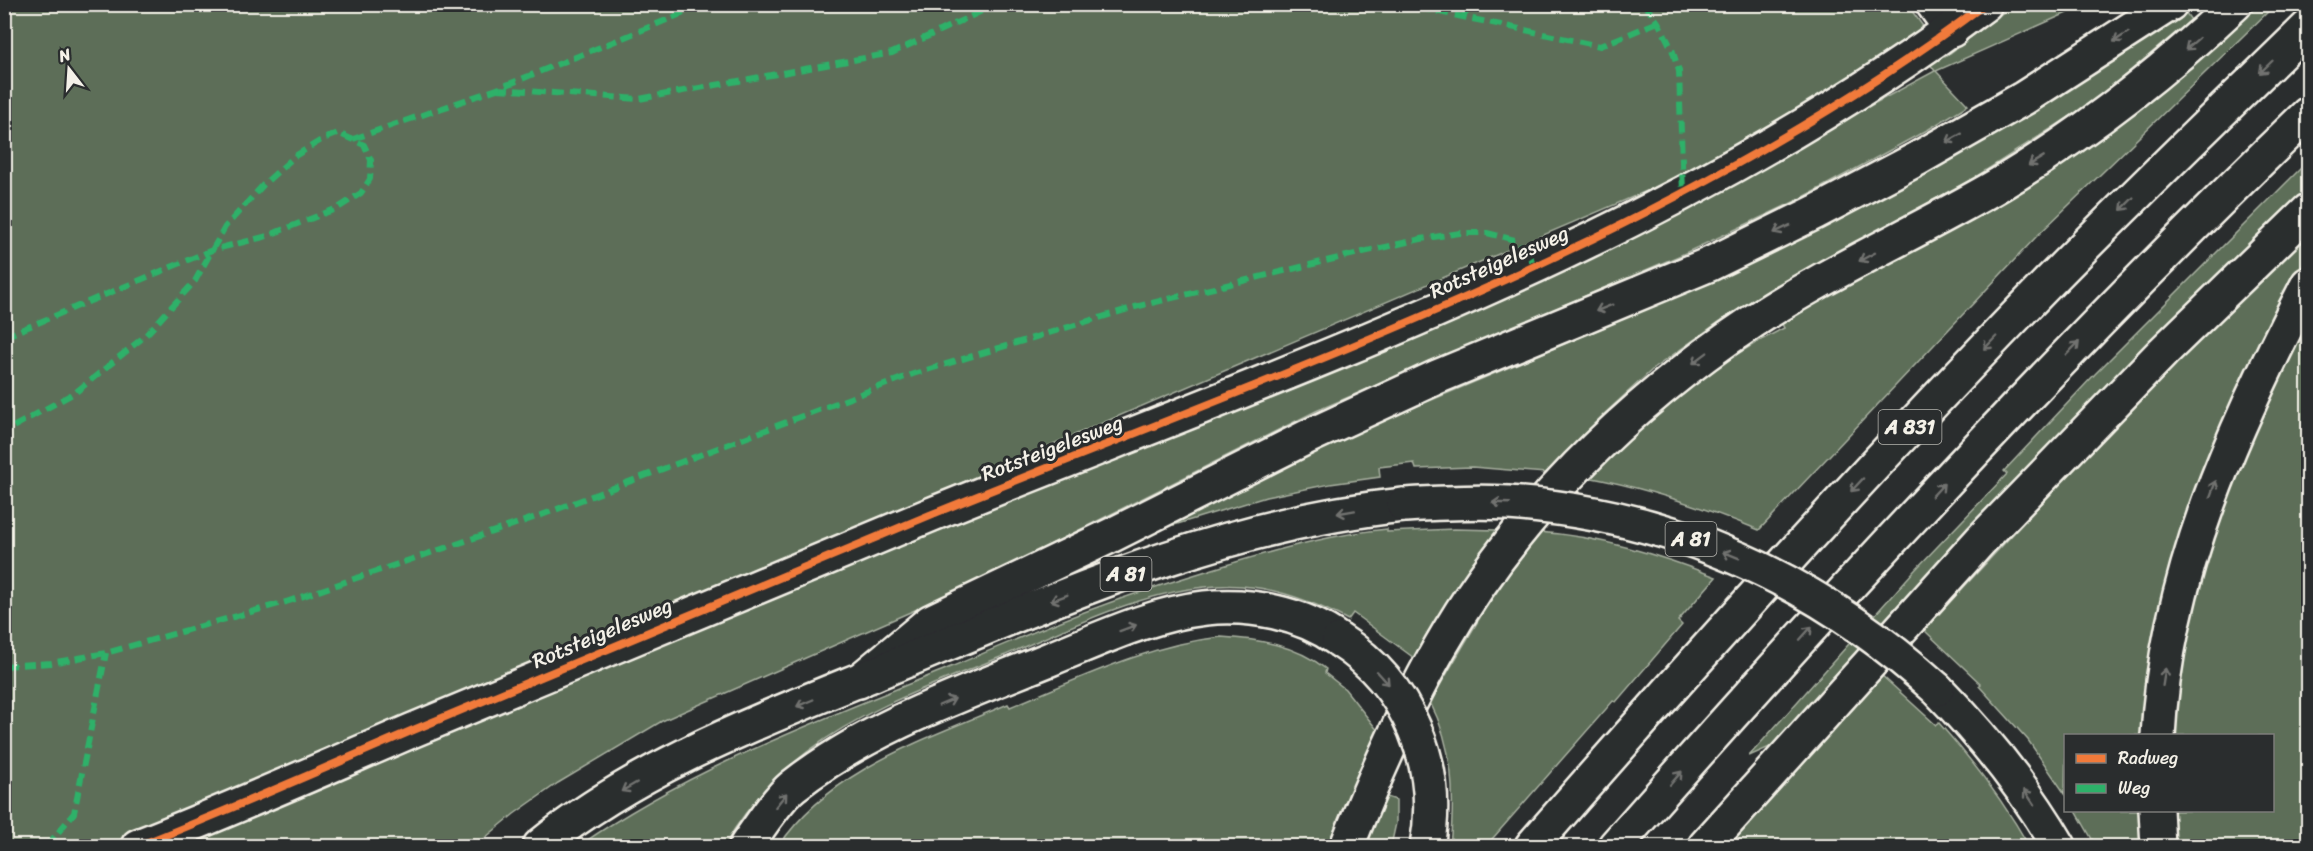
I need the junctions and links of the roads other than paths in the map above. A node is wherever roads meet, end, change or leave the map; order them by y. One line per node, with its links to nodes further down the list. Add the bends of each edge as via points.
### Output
1 (1985, 4): 4 (main road, Rotsteigelesweg)
2 (2170, 4): 9 (main road, one-way to 9, via 2024,98 1816,212 1710,264 1437,377 1307,437 930,622)
3 (2235, 4): 15 (main road, one-way to 15, via 2164,68 2088,127 1998,184 1805,290 1680,373 1576,467 1512,541 1440,646 1376,775)
4 (1942, 17): 12 (main road, Rotsteigelesweg, via 1889,74 1704,182 1536,267 1370,339 922,519)
5 (2308, 27): 17 (main road, A 831, one-way to 17, via 2042,289 1927,410)
6 (2308, 114): 18 (main road, A 831, one-way to 6, via 1803,636 2016,407)
7 (2308, 211): 19 (main road, via 2163,352 1981,540)
8 (2308, 284): 10 (main road, one-way to 8, via 2170,639 2202,521 2257,384)
9 (859, 681): 13 (main road, A 81, one-way to 13, via 679,759 626,788); 20 (main road, A 81, one-way to 9, bridge, via 2001,760 1938,689 1859,625 1748,561 1691,539 1611,517 1538,506 1463,502 1404,505 1305,519 1197,547 1049,602)
10 (2158, 734)
11 (2156, 812): 21 (main road)
12 (138, 846)
13 (540, 846)
14 (746, 846): 16 (main road, one-way to 16, bridge, via 791,787 840,754 908,718 1128,627 1177,612 1232,606 1284,614 1309,623 1339,640 1390,686 1416,730 1423,753 1431,806)
15 (1347, 846)
16 (1427, 846)
17 (1532, 846)
18 (1616, 846)
19 (1706, 846)
20 (2060, 846)
21 (2158, 846)

